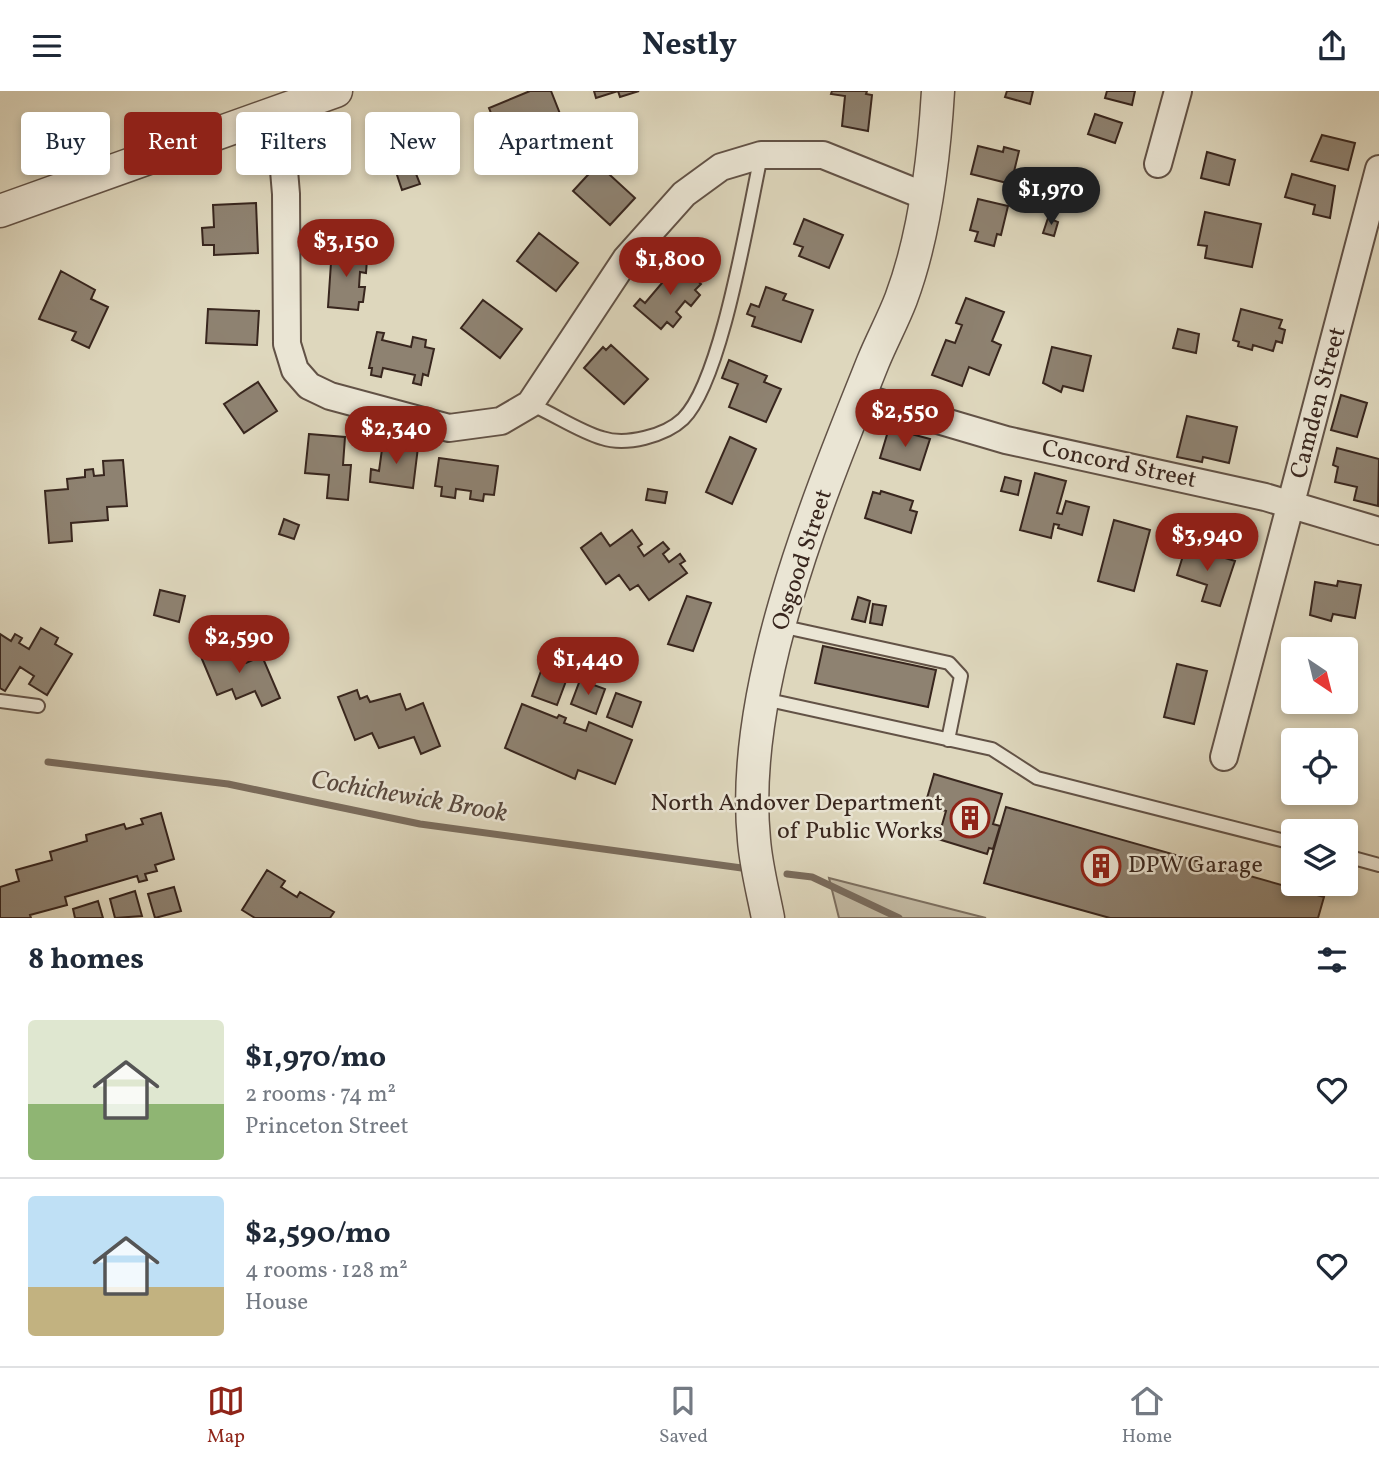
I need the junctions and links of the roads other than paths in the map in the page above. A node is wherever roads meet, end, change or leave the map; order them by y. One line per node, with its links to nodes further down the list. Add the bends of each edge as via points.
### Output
1 (336, 91): 4 (street)
2 (938, 91): 8 (street, Osgood Street)
3 (1178, 91): 6 (street)
4 (279, 111): 9 (street); 11 (street, via 286,194 287,344 295,370 309,386 330,396 449,428 501,421)
5 (761, 155): 8 (street, via 822,155); 11 (street, via 721,167 684,194 626,259); 11 (lane, via 718,346 700,395 682,419 661,433 604,439)
6 (1158, 164)
7 (1379, 169): 12 (street, Camden Street)
8 (925, 196): 10 (street, Osgood Street, via 902,298)
9 (0, 211)
10 (860, 397): 12 (street, Concord Street, via 1006,440); 14 (street, Osgood Street, via 810,524)
11 (530, 404)
12 (1292, 505): 13 (street, Concord Street); 19 (street, Camden Street)
13 (1379, 531)
14 (780, 626): 15 (street, Osgood Street); 18 (lane, via 949,663 961,676)
15 (764, 699): 18 (lane); 23 (street, Osgood Street, via 754,767 753,827)
16 (0, 701): 17 (lane)
17 (38, 706)
18 (948, 740): 20 (lane, via 992,749 1037,778)
19 (1224, 757)
20 (1281, 840)
21 (1358, 859): 22 (lane)
22 (1379, 865)
23 (768, 918)

